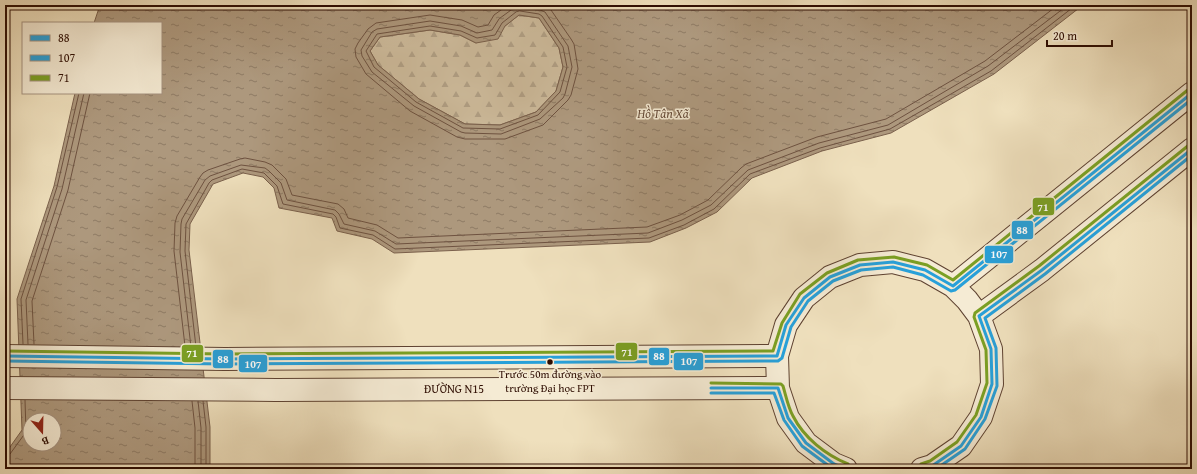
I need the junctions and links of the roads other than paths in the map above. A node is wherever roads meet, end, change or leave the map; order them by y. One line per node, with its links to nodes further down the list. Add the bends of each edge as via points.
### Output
1 (1192, 93): 3 (street)
2 (1192, 149): 4 (street, via 1042,270)
3 (953, 286): 4 (street); 6 (street, via 925,270 893,262 854,267 830,277 804,298 786,325)
4 (978, 316): 12 (street, via 991,349 992,384 981,417 961,446 932,466)
5 (10, 356): 7 (street)
6 (777, 356): 7 (street); 9 (street)
7 (276, 359): 10 (street)
8 (11, 388): 10 (street, ĐƯỜNG N15)
9 (778, 388): 10 (street, ĐƯỜNG N15); 11 (street, via 788,418 806,444)
10 (276, 390)
11 (837, 468)
12 (922, 469)

